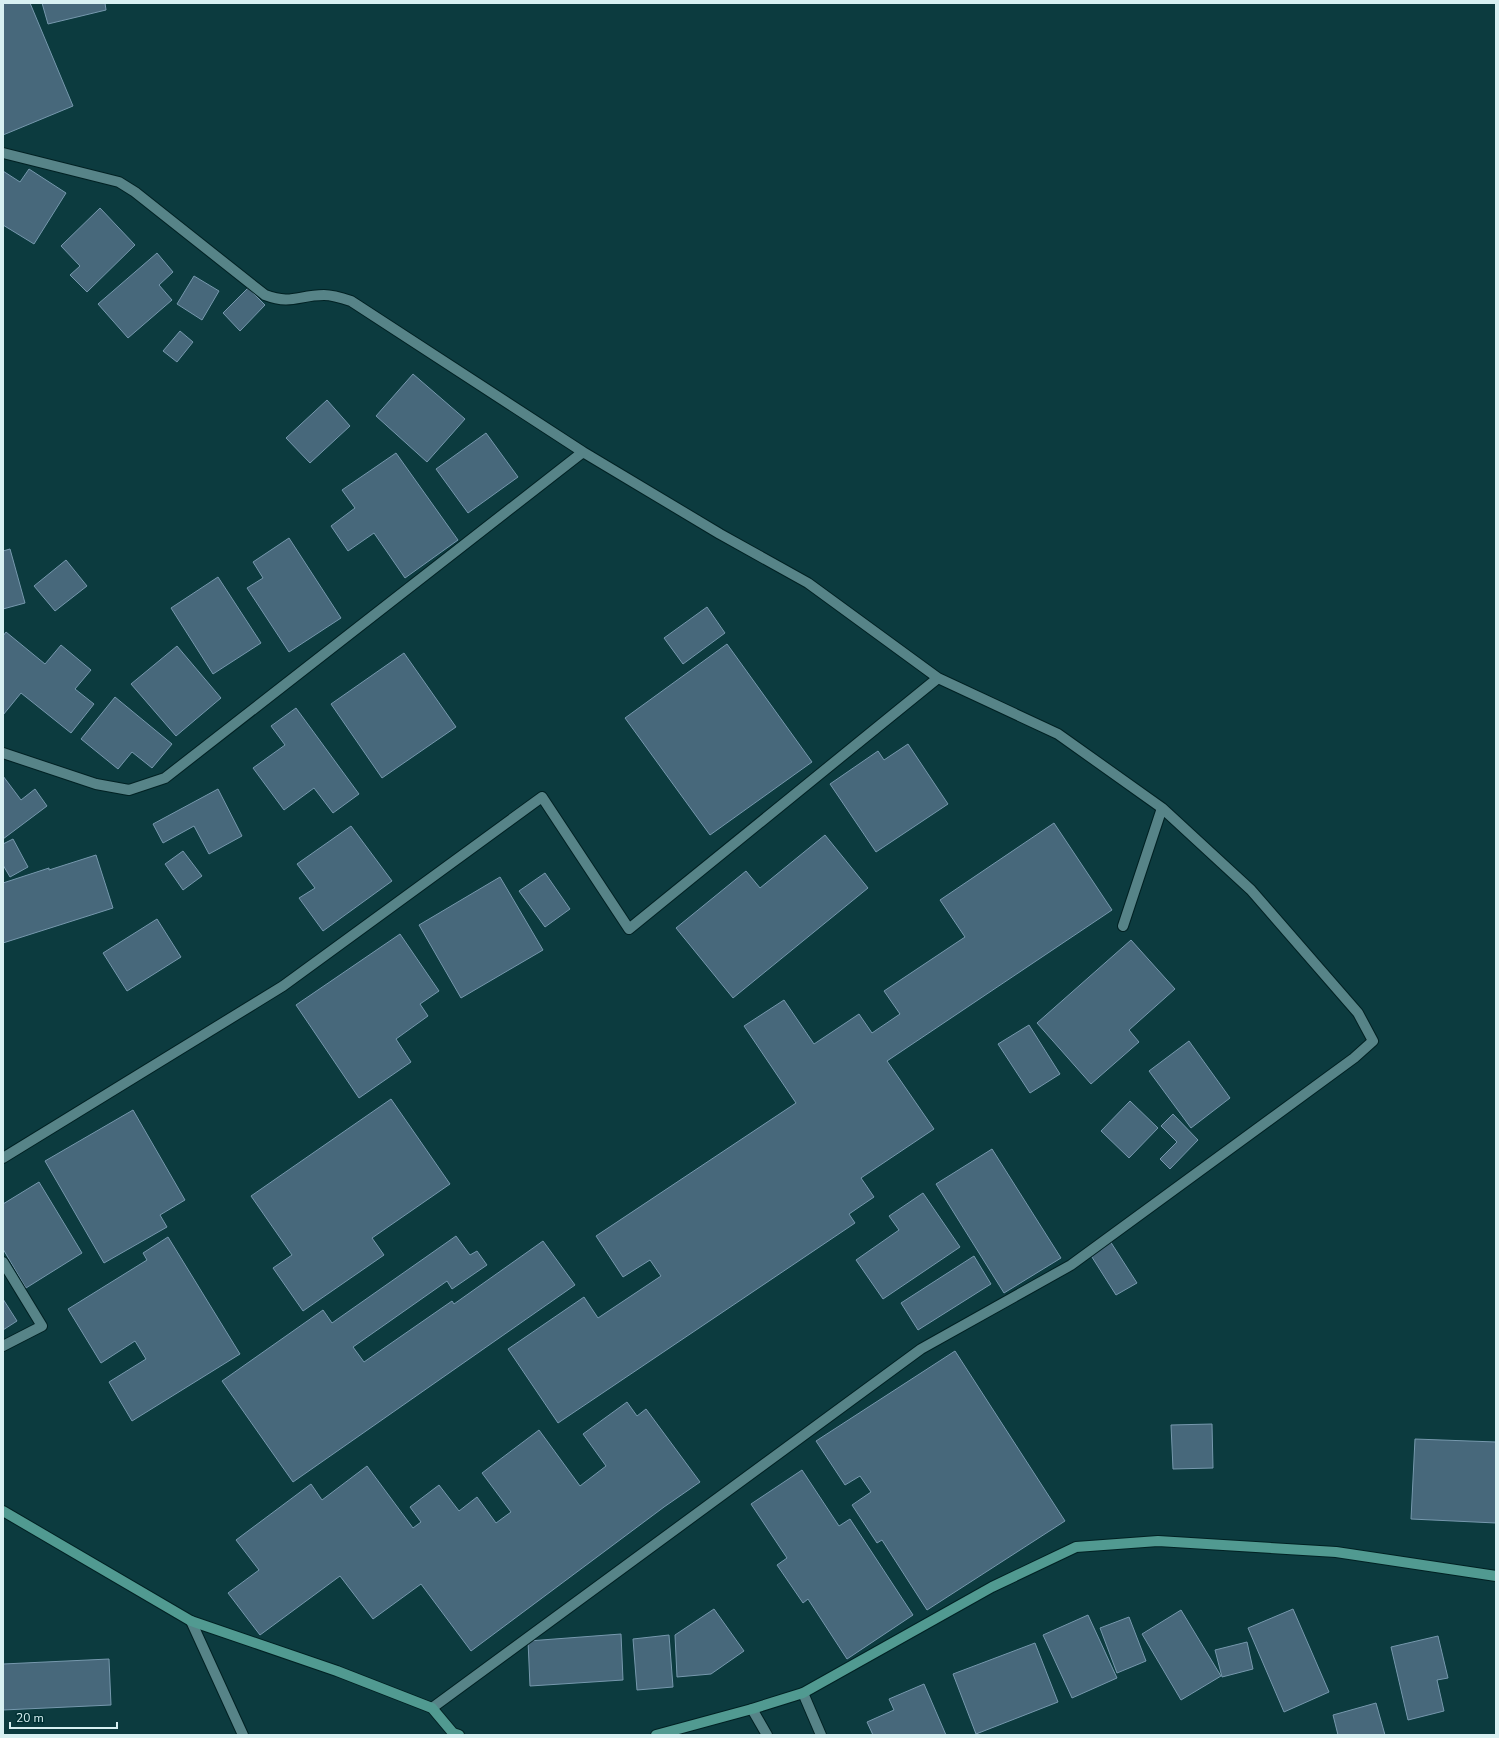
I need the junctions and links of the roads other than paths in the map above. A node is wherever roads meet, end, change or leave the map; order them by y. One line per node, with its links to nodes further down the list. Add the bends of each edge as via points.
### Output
1 (3, 153): 2 (street, via 119,182 265,295 286,301 324,295 338,296 351,301)
2 (583, 452): 3 (street, via 808,583); 4 (street, via 165,778 129,790 96,784)
3 (938, 678): 5 (street, via 1058,734); 7 (street, via 629,929 542,797 283,986)
4 (3, 753)
5 (1162, 808): 6 (street); 14 (street, via 1251,890 1358,1013 1373,1041 1354,1058 1070,1264 920,1349)
6 (1123, 926)
7 (3, 1158)
8 (3, 1262): 9 (street, via 42,1326)
9 (3, 1346)
10 (3, 1511): 12 (main road)
11 (1496, 1576): 13 (main road, via 1336,1552 1158,1541 1076,1547 992,1587)
12 (191, 1621): 14 (main road, via 337,1671); 16 (street)
13 (803, 1693): 15 (main road); 20 (street)
14 (432, 1708): 17 (main road, via 453,1733)
15 (752, 1709): 18 (main road); 19 (street)
16 (243, 1735)
17 (459, 1735)
18 (656, 1735)
19 (767, 1735)
20 (821, 1735)

